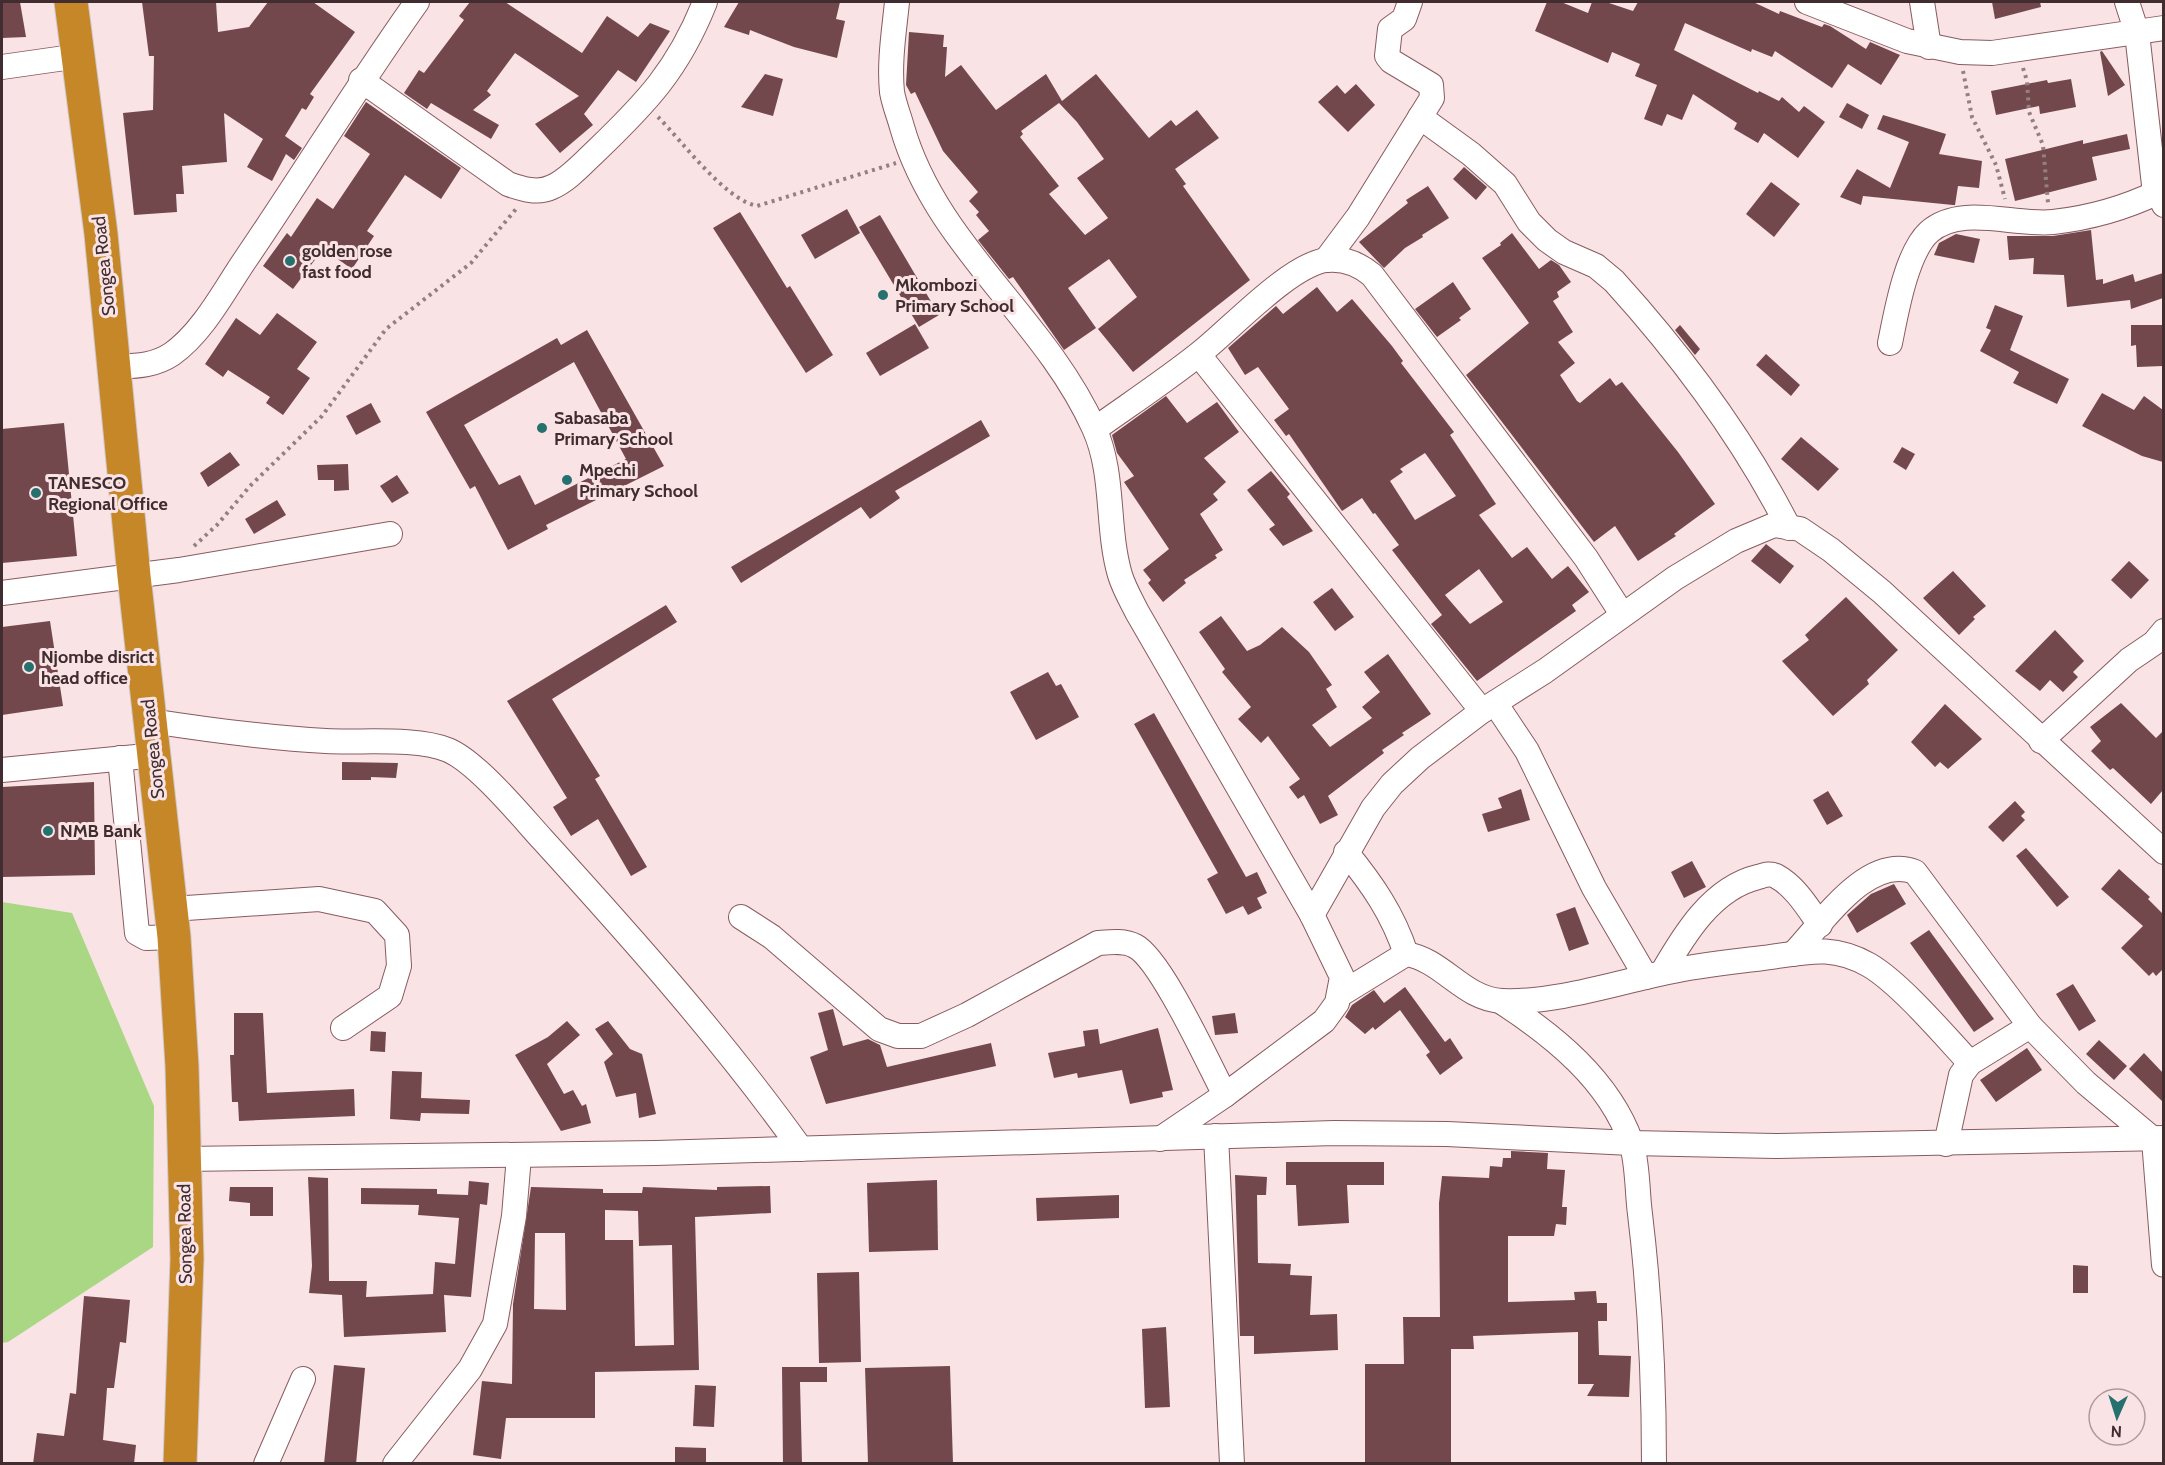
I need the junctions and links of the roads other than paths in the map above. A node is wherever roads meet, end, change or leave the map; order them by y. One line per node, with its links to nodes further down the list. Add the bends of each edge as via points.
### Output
1 (71, 2): 12 (highway, Songea Road)
2 (417, 2): 14 (street)
3 (705, 2): 14 (street, via 672,69 645,104 552,188 528,191 508,184)
4 (897, 2): 21 (street, via 891,54 892,94 911,159 928,194 959,241 1041,340)
5 (1410, 2): 15 (street, via 1404,20 1390,29 1386,49 1390,61 1431,85 1432,98)
6 (1807, 2): 11 (street)
7 (1922, 2): 11 (street)
8 (2127, 2): 10 (street)
9 (2163, 28): 10 (street)
10 (2137, 33): 11 (street, via 1992,53); 16 (street, via 2154,185)
11 (1929, 47)
12 (79, 56): 13 (street); 20 (highway, Songea Road)
13 (2, 68)
14 (361, 80): 20 (street, via 273,218 190,337 171,354 147,366)
15 (1420, 117): 17 (street, via 1358,217); 22 (street, via 1504,184 1529,222 1547,240 1596,266 1622,289 1716,406 1757,467)
16 (2161, 199): 18 (street, via 2045,222 1956,218 1930,231 1911,263)
17 (1326, 260): 19 (street, via 1286,280); 26 (street, via 1345,260 1362,266 1372,275 1586,558)
18 (1890, 343)
19 (1199, 355): 21 (street); 28 (street)
20 (115, 367): 24 (highway, Songea Road)
21 (1095, 429): 36 (street, via 1111,498 1120,575 1137,612)
22 (1789, 528): 26 (street, via 1774,525 1736,541); 30 (street, via 1800,529 1831,550 1882,592)
23 (390, 534): 24 (street)
24 (135, 576): 25 (street); 29 (highway, Songea Road)
25 (2, 593)
26 (1622, 614): 28 (street)
27 (2163, 631): 30 (street)
28 (1489, 707): 34 (street, via 1392,784); 42 (street, via 1527,751 1594,888)
29 (151, 721): 31 (highway, Songea Road); 54 (street, via 283,738 417,744 448,750 472,767 596,898 761,1094)
30 (2041, 741): 35 (street)
31 (153, 754): 32 (street); 38 (highway, Songea Road)
32 (120, 759): 33 (street); 38 (street, via 137,933 146,938)
33 (2, 770)
34 (1346, 852): 36 (street); 40 (street, via 1376,888 1397,925)
35 (2163, 852)
36 (1312, 915): 43 (street, via 1338,963)
37 (741, 917): 48 (street, via 780,943 879,1029 898,1036 921,1036 967,1015 1098,942 1135,946 1147,956 1172,993)
38 (173, 923): 46 (street, via 319,899 375,911 397,935 399,966 390,996); 56 (highway, Songea Road)
39 (1820, 924): 41 (street); 42 (street, via 1794,890 1776,876 1750,879 1719,897); 45 (street, via 1856,885 1902,867 1915,872)
40 (1406, 954): 43 (street); 44 (street, via 1420,956 1458,985)
41 (1793, 954): 42 (street); 47 (street, via 1825,950 1871,966 1909,999)
42 (1654, 975): 44 (street, via 1545,997)
43 (1341, 994): 48 (street, via 1324,1021)
44 (1500, 1001): 52 (street, via 1535,1023 1571,1054 1600,1089)
45 (2030, 1026): 47 (street); 51 (street, via 2086,1083)
46 (343, 1028)
47 (1970, 1063): 53 (street, via 1961,1074)
48 (1225, 1095): 50 (street)
49 (1216, 1136): 50 (street); 52 (street, via 1447,1134); 62 (street)
50 (1159, 1139): 54 (street)
51 (2159, 1139): 53 (street); 57 (street)
52 (1631, 1143): 53 (street); 63 (street, via 1652,1337)
53 (1946, 1144)
54 (801, 1149): 55 (street)
55 (519, 1156): 56 (street); 61 (street, via 514,1216 495,1324 470,1369)
56 (183, 1159): 59 (highway, Songea Road, via 187,1258)
57 (2163, 1265)
58 (303, 1379): 60 (street)
59 (180, 1464)
60 (266, 1464)
61 (395, 1464)
62 (1232, 1464)
63 (1654, 1464)

